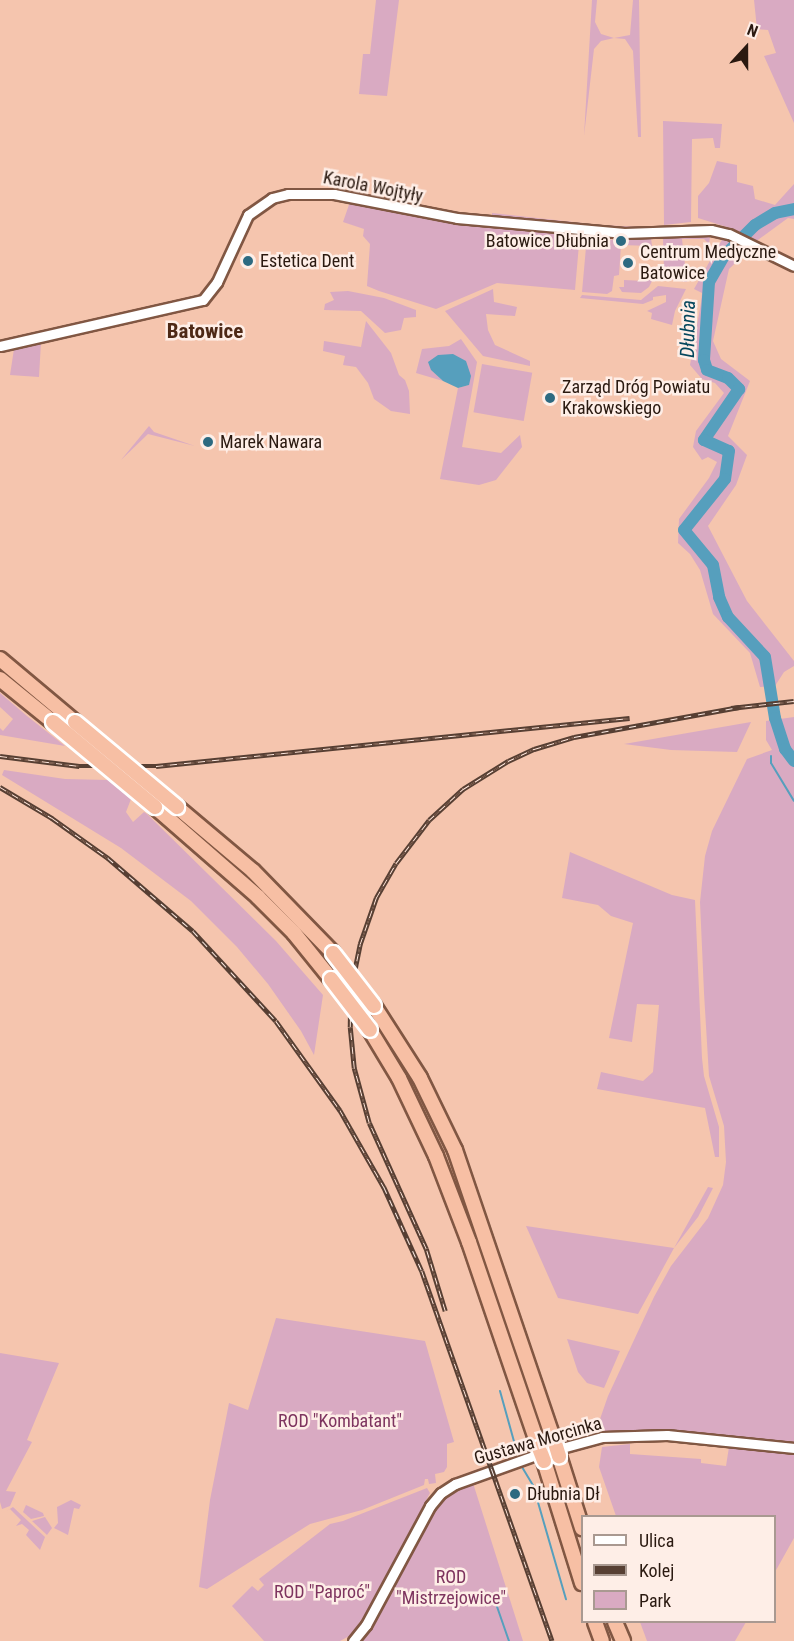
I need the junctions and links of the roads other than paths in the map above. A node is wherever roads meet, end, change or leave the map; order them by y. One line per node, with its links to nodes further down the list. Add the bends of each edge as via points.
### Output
1 (794, 266): 2 (street, Karola Wojtyły, via 729,234 695,229 624,233 422,213 334,194 288,194 272,198 248,215 217,282 203,300)
2 (0, 346)
3 (0, 659): 6 (highway, bridge, via 280,896 374,1005 420,1078 455,1150)
4 (0, 679): 7 (highway, bridge, via 155,807 276,914 370,1030 399,1078 440,1167)
5 (794, 1448): 9 (street, Gustawa Morcinka, via 667,1435 602,1437 471,1477 444,1490 433,1502 366,1625)
6 (581, 1525)
7 (581, 1580)
8 (615, 1623): 10 (highway)
9 (353, 1641)
10 (623, 1641)

